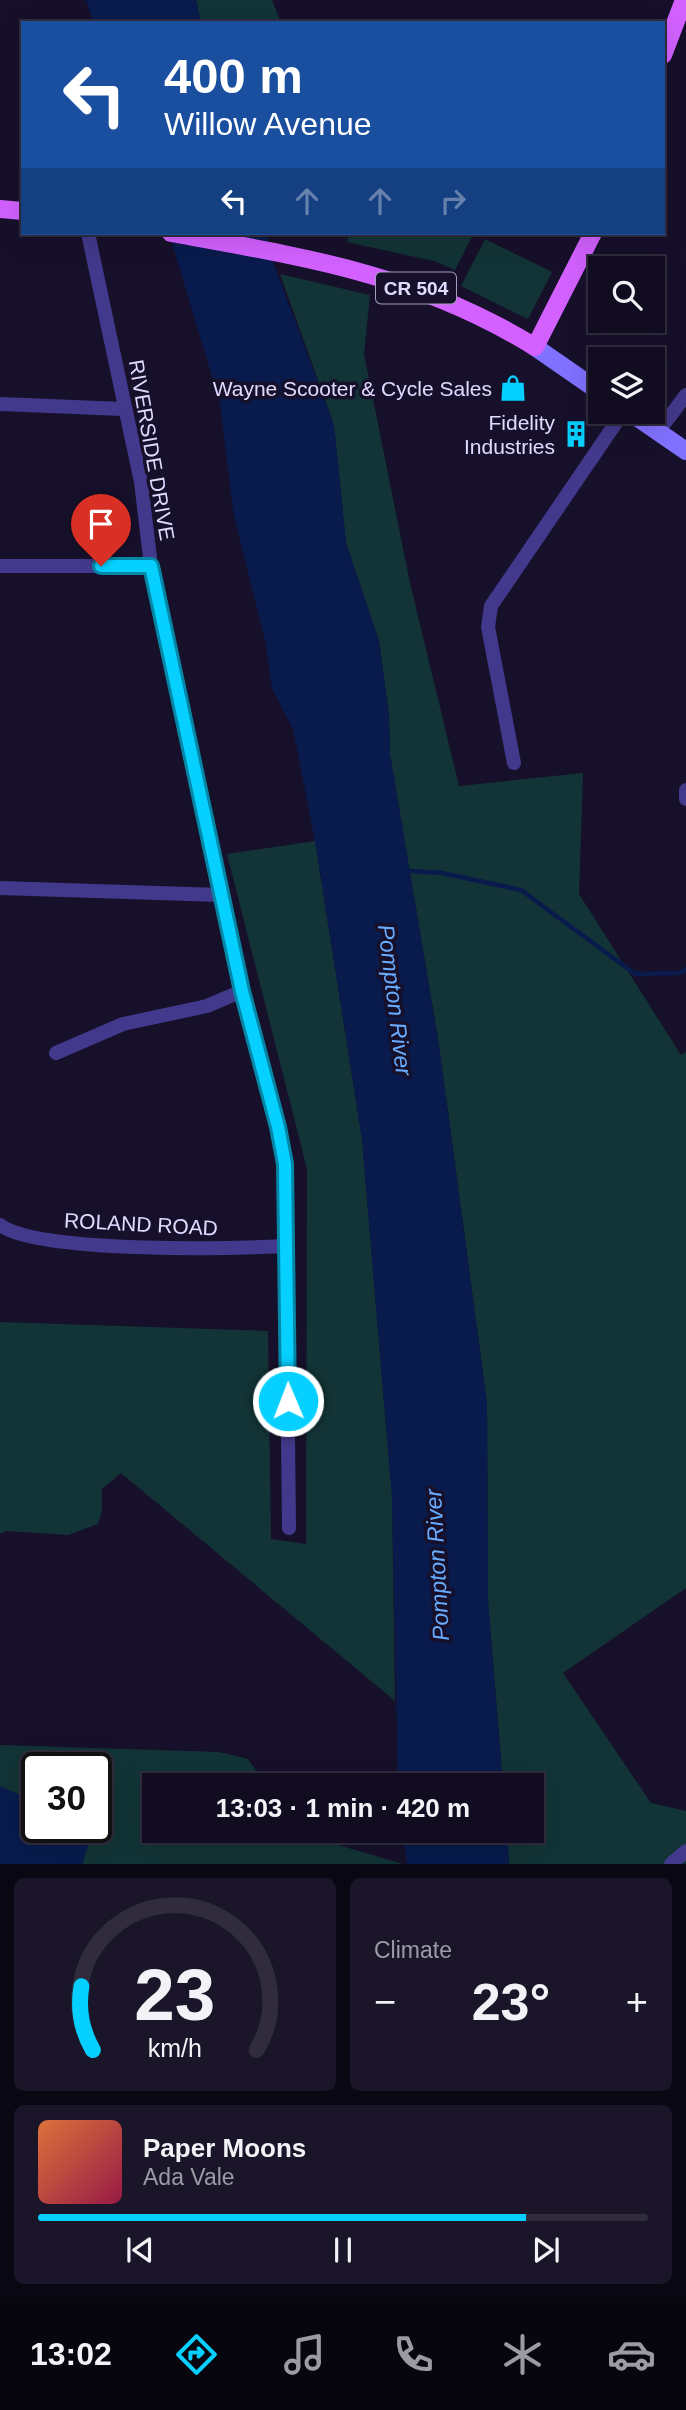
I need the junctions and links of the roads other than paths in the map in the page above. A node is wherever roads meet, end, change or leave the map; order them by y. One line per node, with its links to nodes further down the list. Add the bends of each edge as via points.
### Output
1 (684, 0): 2 (main road)
2 (665, 50)
3 (0, 209): 4 (main road)
4 (21, 211)
5 (88, 235): 12 (street, RIVERSIDE DRIVE)
6 (182, 235): 8 (main road, CR 504, via 376,274 479,315)
7 (592, 235): 8 (main road)
8 (535, 347): 9 (main road)
9 (588, 384)
10 (686, 395): 15 (street)
11 (0, 404): 12 (street)
12 (124, 409): 18 (street, RIVERSIDE DRIVE, via 141,482)
13 (617, 424): 19 (street, via 491,606 488,616)
14 (646, 424): 15 (main road)
15 (658, 432): 16 (main road)
16 (686, 451)
17 (0, 566): 18 (street)
18 (151, 566): 23 (street, RIVERSIDE DRIVE)
19 (514, 764)
20 (686, 790): 21 (street)
21 (686, 799)
22 (0, 888): 23 (street)
23 (221, 895): 24 (street, RIVERSIDE DRIVE)
24 (242, 991): 25 (street, via 207,1006 123,1024); 27 (street, RIVERSIDE DRIVE, via 285,1164)
25 (56, 1053)
26 (0, 1224): 27 (street, ROLAND ROAD, via 9,1232 50,1240 206,1251)
27 (284, 1246): 28 (street, RIVERSIDE DRIVE)
28 (289, 1528)
29 (686, 1851): 30 (street)
30 (671, 1864)

